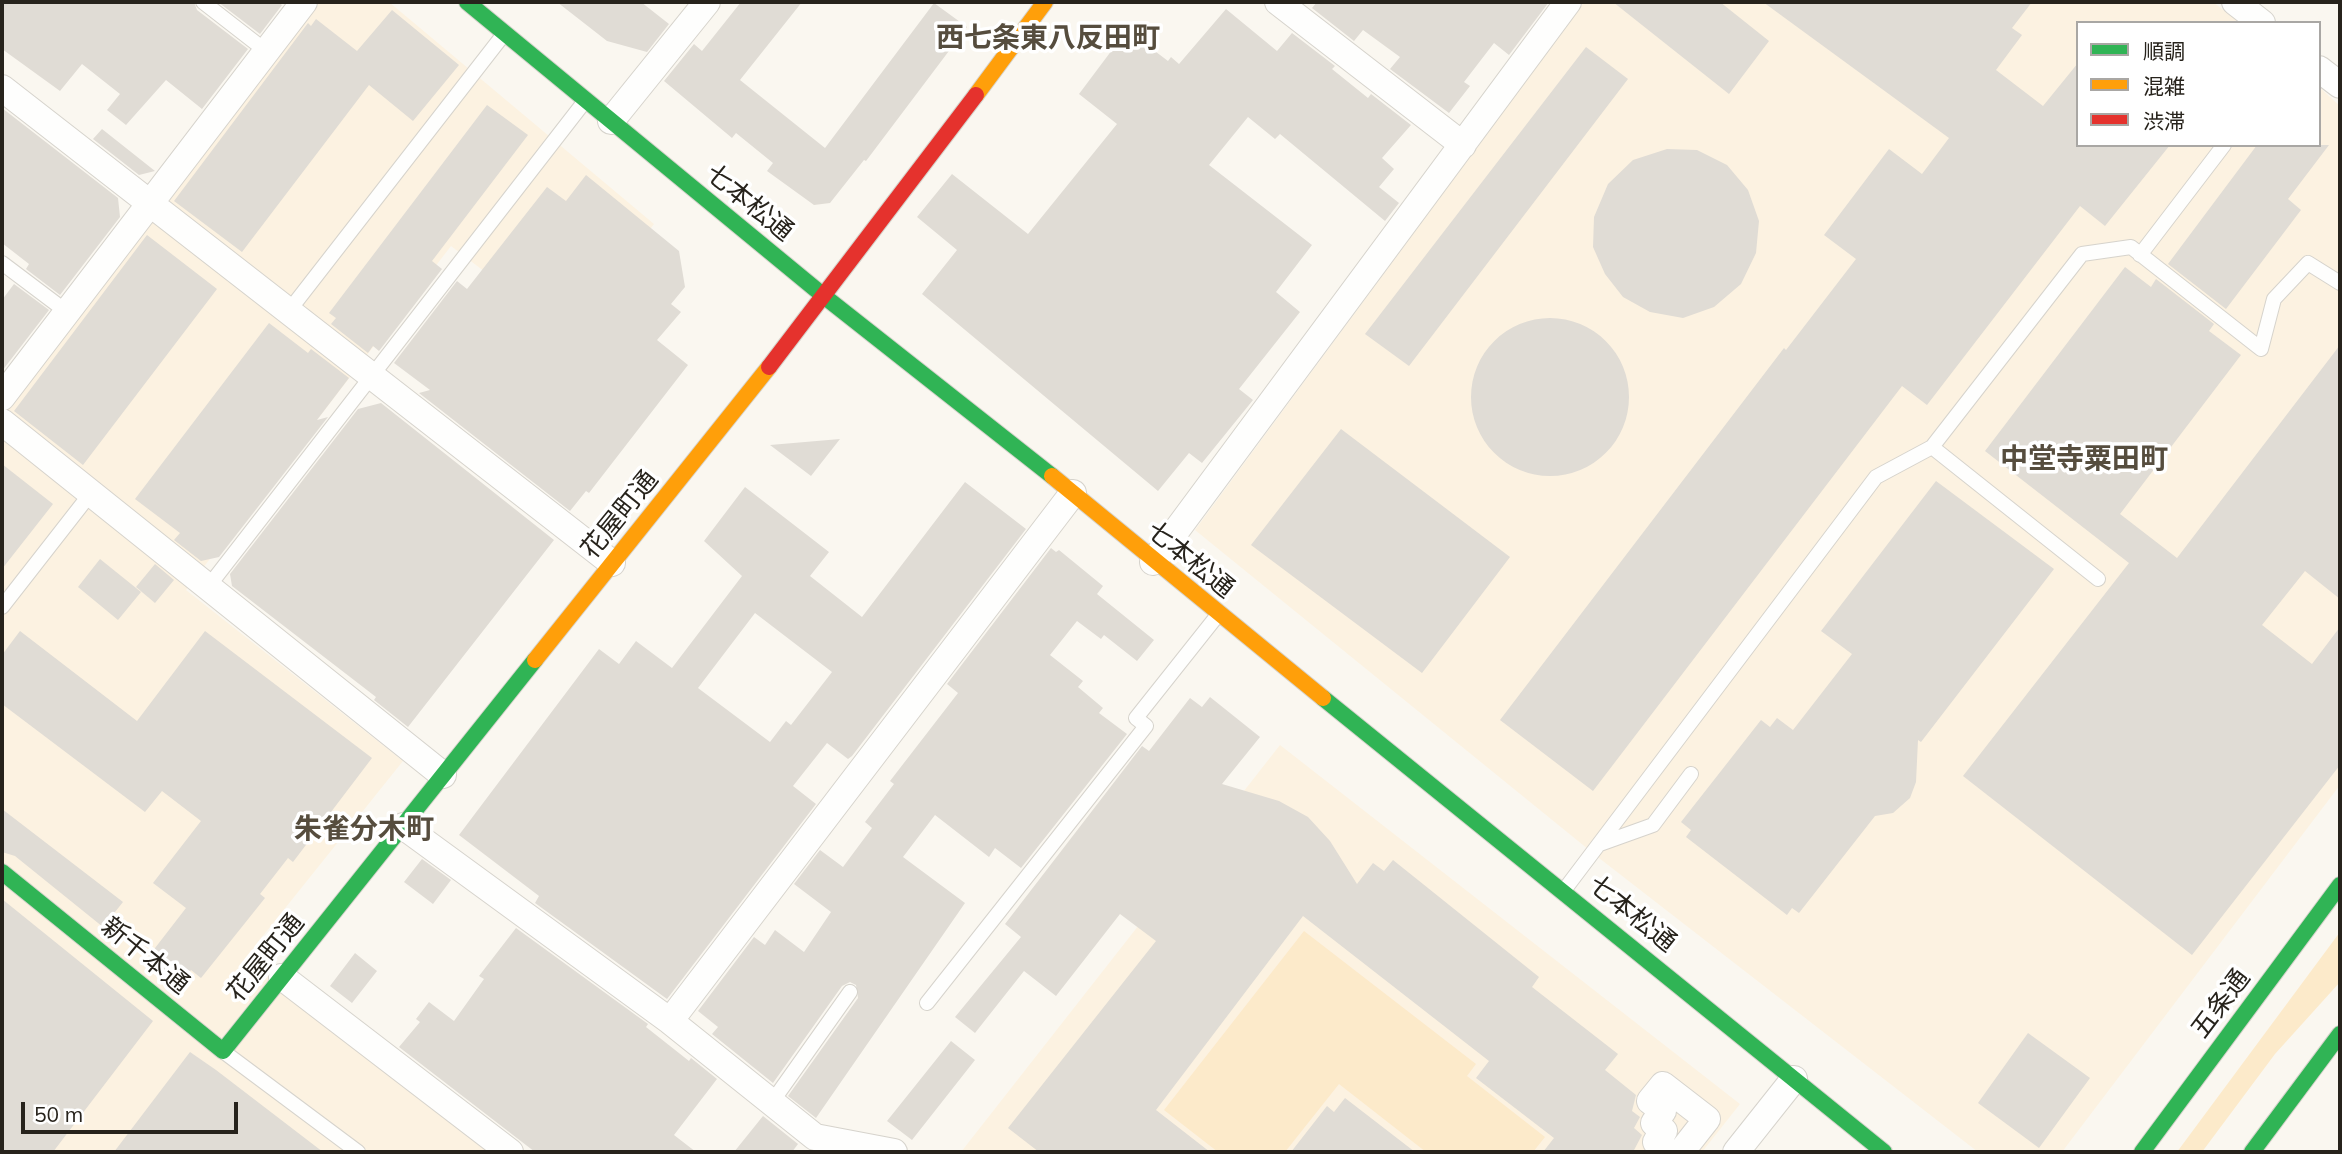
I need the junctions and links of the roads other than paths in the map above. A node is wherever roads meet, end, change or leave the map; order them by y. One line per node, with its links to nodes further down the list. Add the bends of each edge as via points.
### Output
1 (203, 2): 11 (lane)
2 (304, 2): 11 (street)
3 (467, 2): 10 (main road, 七本松通)
4 (706, 2): 16 (street)
5 (1045, 2): 23 (main road, 花屋町通)
6 (1278, 2): 17 (street)
7 (1568, 2): 17 (street)
8 (2235, 2): 9 (street)
9 (2259, 21)
10 (505, 33): 15 (main road, 七本松通); 25 (lane)
11 (266, 51): 19 (street)
12 (2321, 71): 13 (street)
13 (2340, 85)
14 (2, 88): 19 (street)
15 (586, 100): 16 (main road, 七本松通); 26 (lane)
16 (611, 121): 23 (main road, 七本松通)
17 (1463, 145): 32 (street)
18 (2222, 147): 20 (lane)
19 (150, 204): 24 (street); 25 (street)
20 (2140, 255): 22 (lane, via 2261,349 2274,299 2308,263); 29 (lane, via 2130,247 2082,254)
21 (2, 263): 24 (lane)
22 (2340, 283)
23 (825, 297): 31 (main road, 七本松通); 33 (main road, 花屋町通)
24 (67, 312): 27 (street)
25 (288, 312): 26 (street)
26 (372, 376): 33 (street); 35 (lane)
27 (2, 397)
28 (2, 422): 30 (street)
29 (1932, 447): 34 (lane); 41 (lane, via 1875,477)
30 (91, 493): 35 (street); 36 (lane)
31 (1073, 493): 32 (main road, 七本松通); 48 (street)
32 (1153, 562): 37 (main road, 七本松通)
33 (612, 564): 39 (main road, 花屋町通)
34 (2098, 579)
35 (208, 587): 39 (street)
36 (2, 607)
37 (1218, 615): 44 (main road, 七本松通); 47 (lane, via 1136,718 1146,726)
38 (1691, 774): 41 (lane, via 1653,825)
39 (443, 775): 40 (main road, 花屋町通)
40 (403, 825): 45 (main road, 花屋町通); 48 (street)
41 (1599, 844): 44 (lane)
42 (2, 872): 50 (main road, 新千本通)
43 (2340, 885): 61 (main road, 五条通)
44 (1564, 890): 51 (main road, 七本松通)
45 (282, 977): 50 (main road, 花屋町通); 55 (street)
46 (850, 992): 52 (lane)
47 (927, 1003)
48 (670, 1021): 52 (street)
49 (2340, 1034): 62 (main road)
50 (223, 1051): 54 (lane, 新千本通)
51 (1794, 1079): 59 (street); 60 (main road, 七本松通)
52 (772, 1102): 53 (street)
53 (809, 1144): 56 (street)
54 (358, 1152)
55 (509, 1152)
56 (894, 1152)
57 (1665, 1152): 58 (street, via 1656,1142 1664,1131 1654,1123 1663,1111 1650,1101 1663,1085 1707,1119)
58 (1681, 1152)
59 (1736, 1152)
60 (1884, 1152)
61 (2142, 1152)
62 (2252, 1152)

